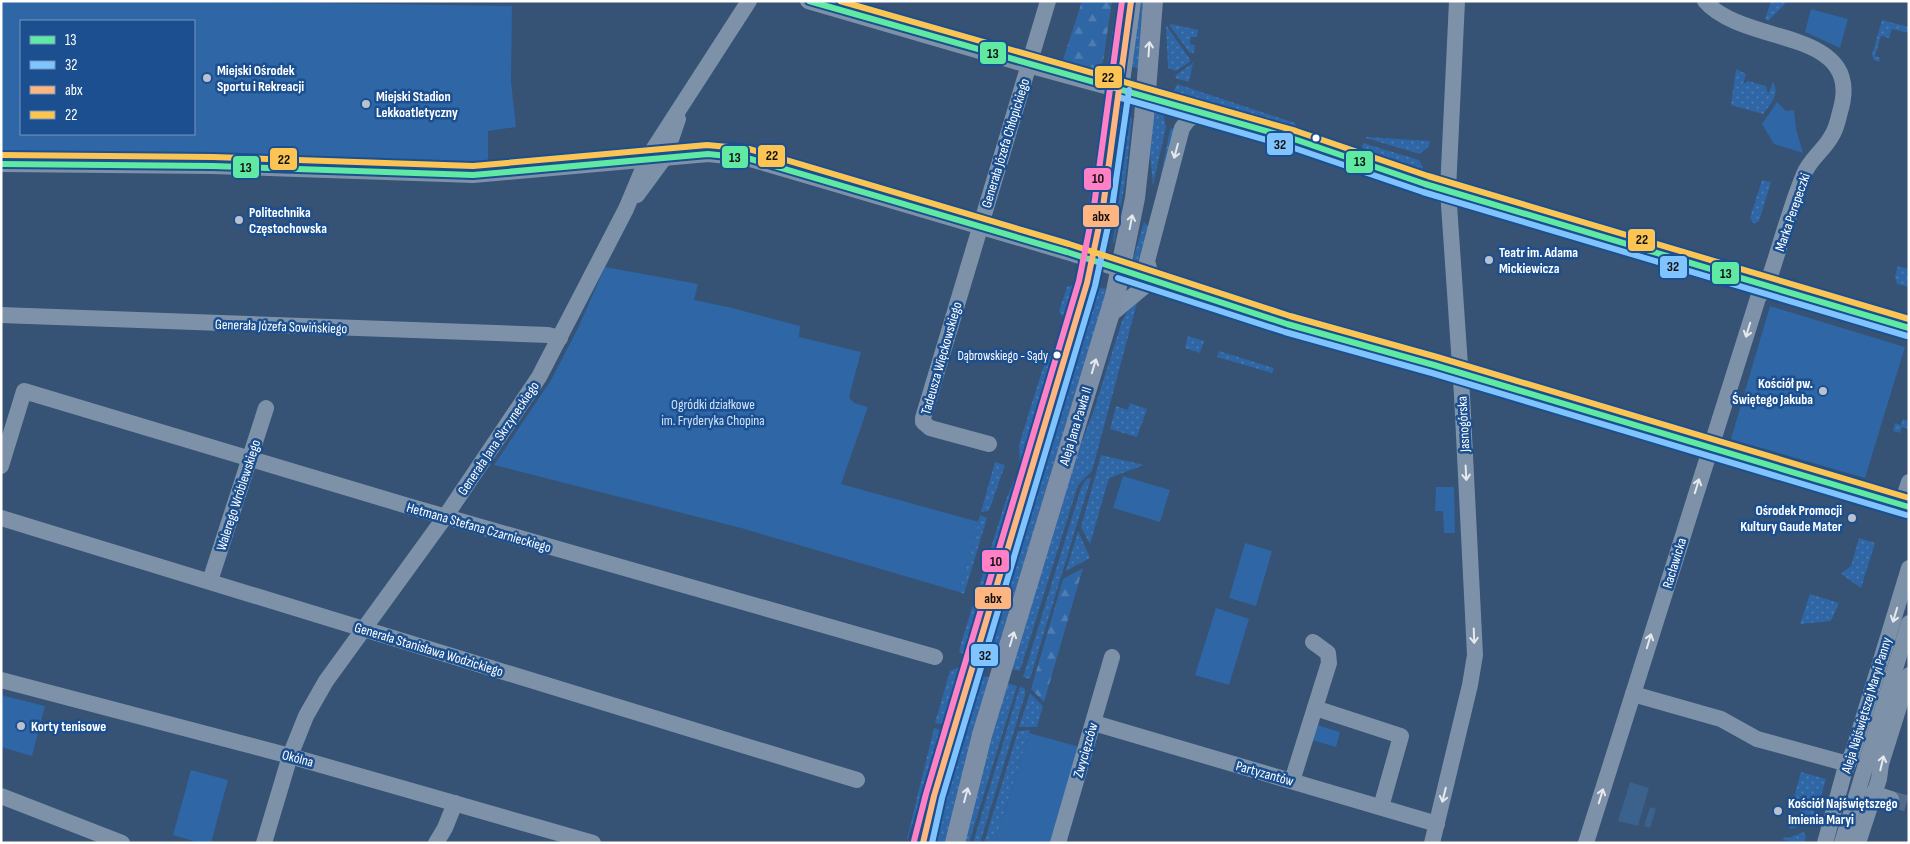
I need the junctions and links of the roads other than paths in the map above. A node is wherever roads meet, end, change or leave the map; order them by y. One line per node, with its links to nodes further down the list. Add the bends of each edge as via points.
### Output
1 (748, 1): 11 (street)
2 (808, 1): 8 (street)
3 (1048, 1): 8 (street, Generała Józefa Chłopickiego)
4 (1131, 1): 9 (main road)
5 (1153, 1): 10 (main road, Aleja Jana Pawła II, one-way to 5)
6 (1457, 1): 16 (street, Jasnogórska)
7 (1705, 1): 22 (street, Marka Perepeczki, via 1722,16 1820,50 1838,68 1844,90 1831,138 1804,173)
8 (1028, 65): 9 (street); 18 (street, Generała Józefa Chłopickiego)
9 (1120, 90): 10 (street); 19 (main road, via 1104,207)
10 (1146, 96): 12 (street); 20 (main road, Aleja Jana Pawła II, one-way to 10, via 1135,198)
11 (684, 100): 13 (street, Generała Jana Skrzyneckiego); 14 (street, Generała Jana Skrzyneckiego)
12 (1201, 112): 16 (street); 21 (street, one-way to 21, via 1182,128 1147,261)
13 (665, 157): 14 (street); 17 (street, Generała Jana Skrzyneckiego); 18 (street, via 708,154 747,158)
14 (647, 159): 15 (street, via 472,175 213,166); 17 (street, Generała Jana Skrzyneckiego)
15 (1, 164)
16 (1448, 190): 22 (street); 27 (street, Jasnogórska)
17 (626, 209): 26 (street, Generała Jana Skrzyneckiego)
18 (979, 227): 19 (street); 29 (street, Tadeusza Więckowskiego, via 922,418 930,428)
19 (1092, 260): 20 (street); 62 (main road, via 934,796)
20 (1120, 270): 21 (street); 24 (main road, Aleja Jana Pawła II)
21 (1152, 280): 24 (street); 27 (street, via 1287,324)
22 (1767, 285): 25 (street); 30 (street, Racławicka, one-way to 30, via 1758,298)
23 (1, 315): 26 (street, Generała Józefa Sowińskiego, via 548,334)
24 (1110, 315): 63 (main road, Aleja Jana Pawła II, one-way to 24, via 982,736)
25 (1909, 328)
26 (560, 338): 34 (street, Generała Jana Skrzyneckiego, via 539,377)
27 (1460, 372): 30 (street); 57 (street, Jasnogórska, one-way to 57, via 1475,655)
28 (266, 408): 31 (street, Walerego Wróblewskiego)
29 (989, 444)
30 (1711, 449): 33 (street); 45 (street, Racławicka, one-way to 30)
31 (250, 460): 32 (street, Hetmana Stefana Czarnieckiego, via 24,391); 34 (street, Hetmana Stefana Czarnieckiego); 37 (street, Walerego Wróblewskiego)
32 (1, 466)
33 (1907, 494)
34 (444, 517): 39 (street, Generała Jana Skrzyneckiego); 41 (street, Hetmana Stefana Czarnieckiego)
35 (1, 518): 37 (street, Generała Stanisława Wodzickiego)
36 (1909, 568): 49 (street, Aleja Najświętszej Maryi Panny, one-way to 49)
37 (210, 581): 39 (street, Generała Stanisława Wodzickiego)
38 (1909, 623): 54 (street)
39 (364, 628): 48 (street, Generała Jana Skrzyneckiego, via 326,681 306,716); 50 (street, Generała Stanisława Wodzickiego)
40 (1313, 642): 46 (street, via 1330,656)
41 (935, 657)
42 (1112, 657): 47 (street, Zwycięzców)
43 (1909, 675): 54 (street, Aleja Najświętszej Maryi Panny, one-way to 43)
44 (1, 680): 48 (street, Okólna)
45 (1633, 694): 49 (street, via 1721,719 1757,739); 66 (street, Racławicka, one-way to 45)
46 (1316, 708): 51 (street); 56 (street, via 1401,736)
47 (1094, 724): 51 (street, Partyzantów); 64 (street, Zwycięzców)
48 (290, 756): 55 (street, Okólna); 59 (street, Generała Jana Skrzyneckiego)
49 (1848, 764): 54 (street, Aleja Najświętszej Maryi Panny)
50 (857, 780)
51 (1292, 780): 56 (street, Partyzantów)
52 (1, 796): 58 (street)
53 (1891, 799): 54 (street)
54 (1858, 802): 67 (street, Aleja Najświętszej Maryi Panny); 68 (street); 69 (street, Aleja Najświętszej Maryi Panny)
55 (455, 803): 60 (street); 61 (street, Okólna)
56 (1382, 807): 57 (street, Partyzantów)
57 (1436, 824): 65 (street, Jasnogórska)
58 (122, 843)
59 (264, 843)
60 (436, 843)
61 (593, 843)
62 (923, 843)
63 (955, 843)
64 (1058, 843)
65 (1432, 843)
66 (1586, 843)
67 (1825, 843)
68 (1842, 843)
69 (1858, 843)

